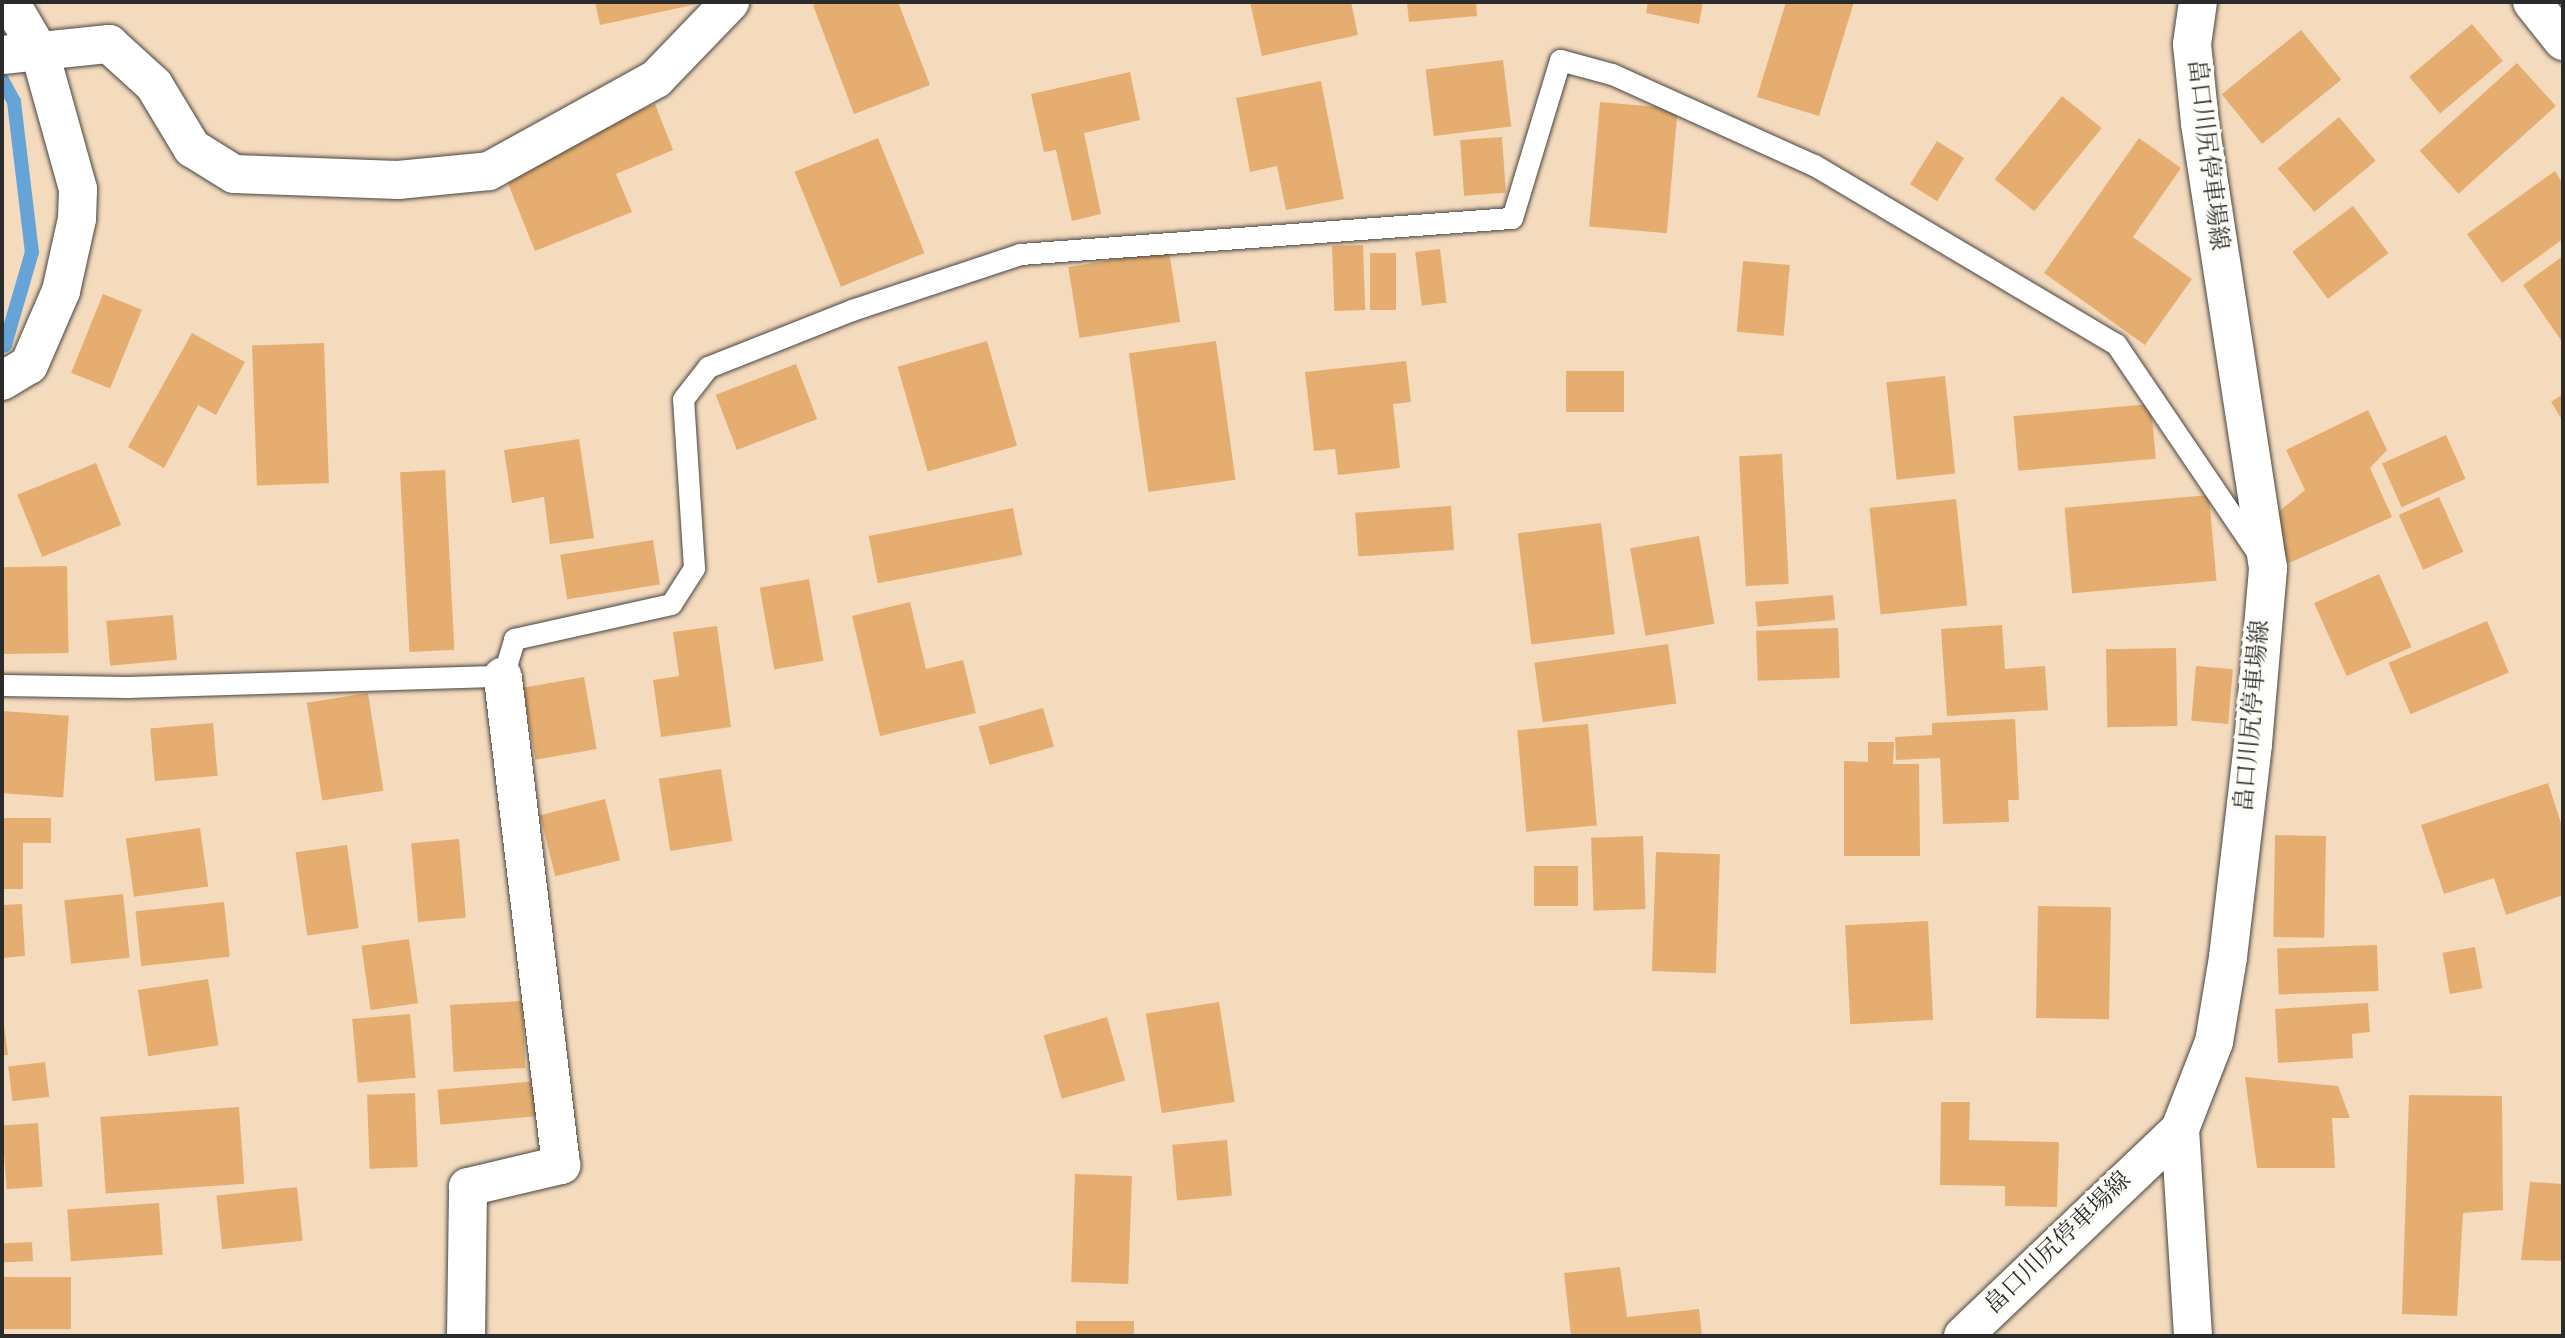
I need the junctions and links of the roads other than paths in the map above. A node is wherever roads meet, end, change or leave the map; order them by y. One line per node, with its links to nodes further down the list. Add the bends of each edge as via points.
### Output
1 (10, 2): 6 (street)
2 (730, 2): 6 (street, via 656,79 489,171 398,180 234,174 192,148 154,85 108,44)
3 (2198, 2): 9 (street, 畠口川尻停車場線, via 2192,44 2200,123)
4 (2532, 2): 5 (street)
5 (2563, 41)
6 (40, 53): 7 (street); 8 (street, via 78,189 77,219 61,291 29,365)
7 (2, 55)
8 (2, 381)
9 (2268, 568): 10 (lane, via 2116,344 1814,165 1612,74 1559,60 1512,218 1020,254 852,310 708,367 682,399 694,568 671,604 514,639); 12 (street, 畠口川尻停車場線, via 2228,957 2214,1042)
10 (503, 676): 11 (lane, via 127,687); 13 (street, via 561,1165 468,1187)
11 (2, 685)
12 (2179, 1129): 14 (street, 畠口川尻停車場線); 15 (street)
13 (467, 1336)
14 (1963, 1336)
15 (2193, 1336)

